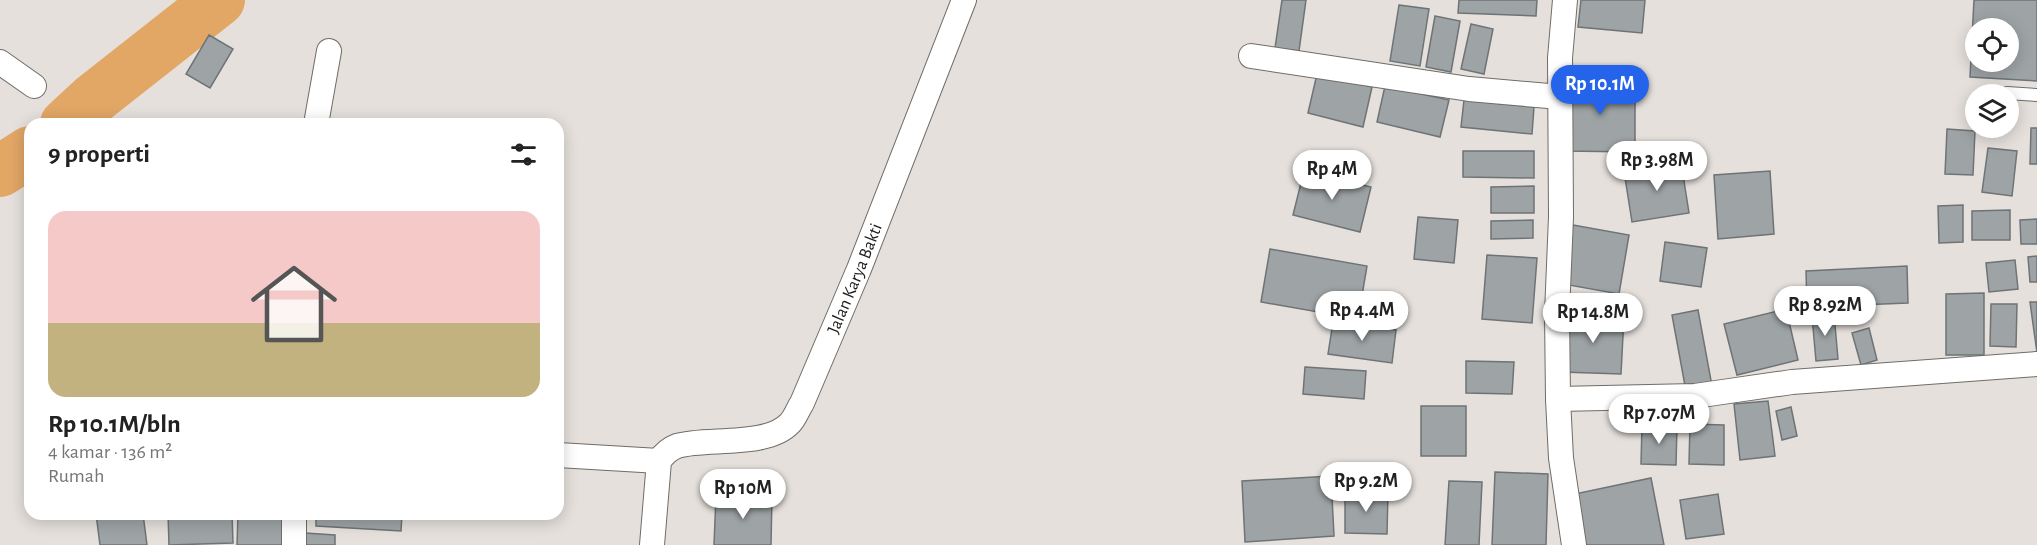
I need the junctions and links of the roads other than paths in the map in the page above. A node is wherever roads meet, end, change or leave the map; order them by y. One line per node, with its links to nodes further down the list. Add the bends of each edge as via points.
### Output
1 (964, 0): 14 (street, Jalan Karya Bakti, via 859,269 790,424 771,434 739,441 677,446)
2 (1565, 0): 9 (street)
3 (329, 51): 10 (street)
4 (1251, 56): 9 (street, via 1469,89)
5 (0, 62): 6 (street)
6 (34, 86)
7 (2019, 94): 8 (lane)
8 (2037, 95)
9 (1560, 97): 12 (street)
10 (317, 118)
11 (2037, 364): 12 (street, via 1792,382 1695,396)
12 (1558, 399): 18 (street, via 1561,458)
13 (564, 455): 14 (street)
14 (658, 461): 17 (street)
15 (294, 520): 16 (street)
16 (294, 545)
17 (652, 545)
18 (1574, 545)

